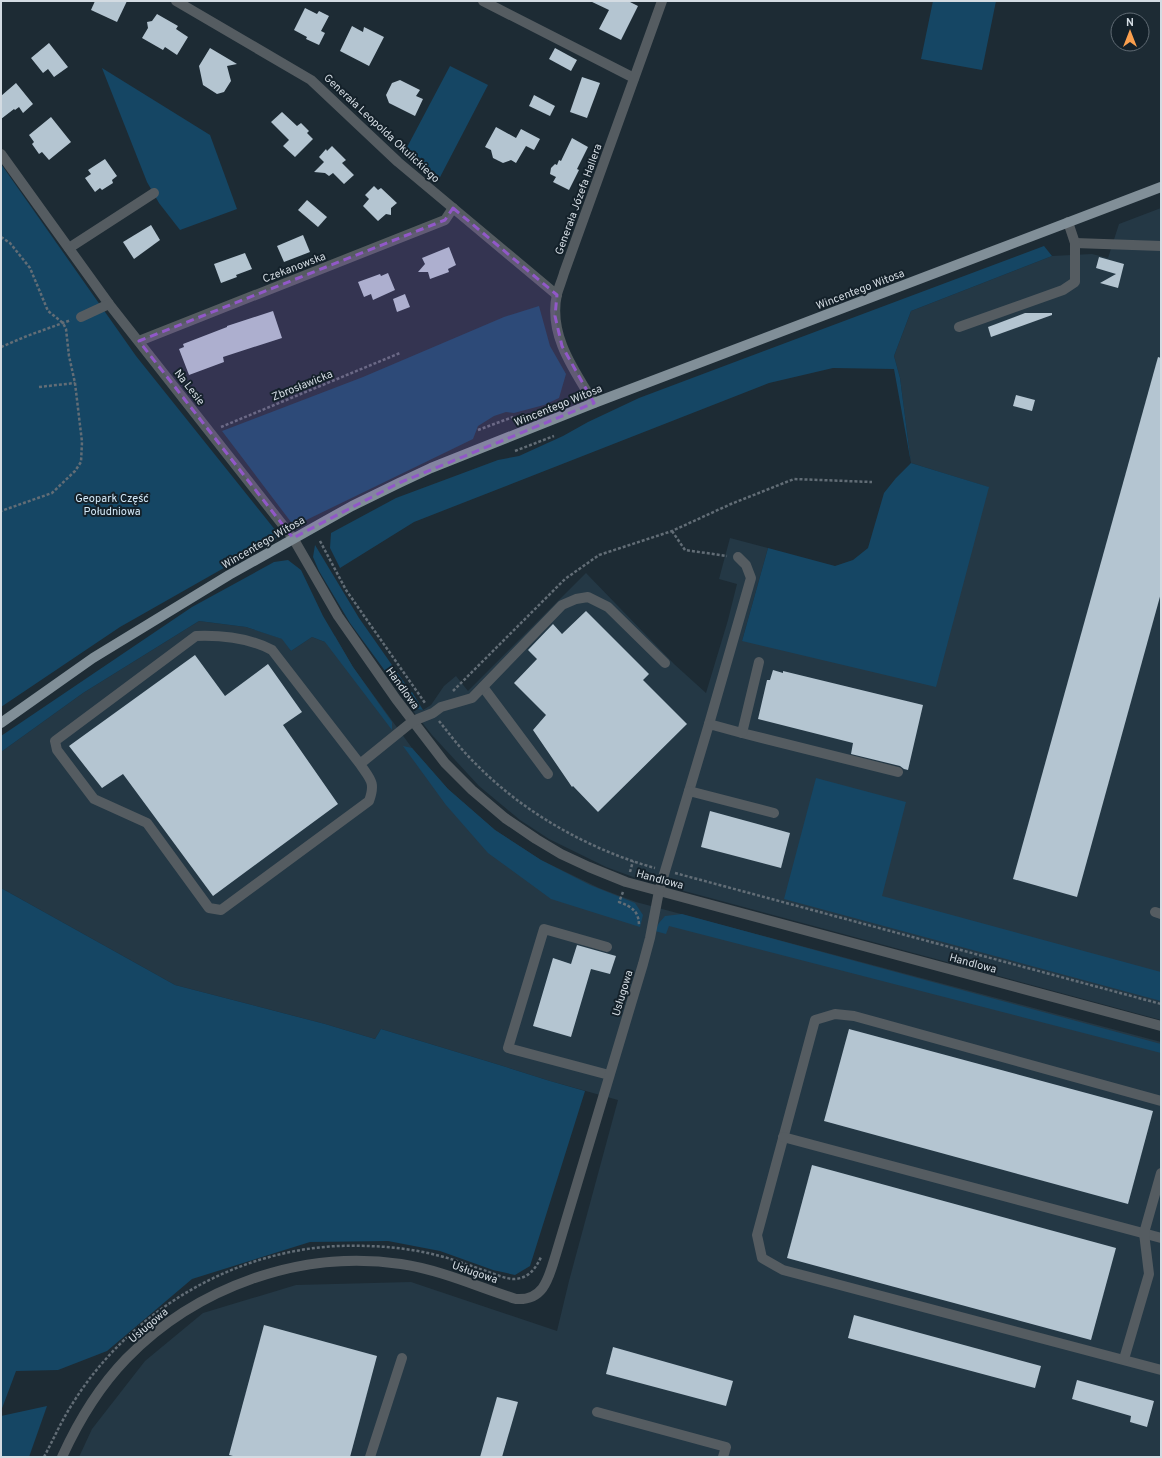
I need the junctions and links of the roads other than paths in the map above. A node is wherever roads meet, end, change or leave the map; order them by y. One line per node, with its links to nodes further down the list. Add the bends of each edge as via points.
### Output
1 (176, 1): 8 (street, Generała Leopolda Okulickiego, via 311,80 392,156)
2 (483, 1): 4 (street)
3 (662, 1): 4 (street, Generała Józefa Hallera)
4 (634, 78): 13 (street, Generała Józefa Hallera)
5 (1, 154): 12 (street, Na Lesie)
6 (1161, 187): 9 (main road, Wincentego Witosa)
7 (154, 193): 12 (street)
8 (453, 208): 13 (street, Generała Leopolda Okulickiego); 17 (street, Czekanowska, via 445,220)
9 (1068, 222): 10 (street); 18 (main road, Wincentego Witosa)
10 (1075, 243): 11 (street); 16 (street, via 1075,282 1063,290)
11 (1161, 246)
12 (70, 248): 14 (street, Na Lesie)
13 (557, 295): 18 (street, Generała Józefa Hallera, via 556,316 562,346)
14 (109, 304): 15 (street); 17 (street, Na Lesie)
15 (81, 317)
16 (959, 327)
17 (139, 341): 19 (street, Na Lesie)
18 (594, 403): 19 (main road, Wincentego Witosa, via 431,468)
19 (293, 538): 24 (street, Handlowa, via 338,616); 25 (main road, Wincentego Witosa, via 93,658)
20 (738, 557): 26 (street, Usługowa, via 746,565 751,578)
21 (759, 662): 27 (street)
22 (665, 663): 23 (street, via 608,607 588,597 562,605)
23 (483, 687): 24 (street, via 472,698); 30 (street)
24 (413, 721): 28 (street); 33 (street, Handlowa, via 445,763 505,818 561,854 626,882)
25 (1, 723)
26 (709, 724): 27 (street); 31 (street, Usługowa)
27 (742, 733): 29 (street)
28 (360, 764): 28 (street, via 272,650 259,643 220,636 196,636 54,741 57,750 94,799 147,823 209,908 221,910 369,801 372,782)
29 (898, 772)
30 (548, 774)
31 (689, 791): 32 (street); 33 (street, Usługowa)
32 (774, 813)
33 (659, 891): 35 (street, Handlowa); 36 (street, Usługowa, via 646,951)
34 (608, 946): 36 (street, via 544,929 508,1048)
35 (1161, 1026)
36 (609, 1075): 46 (street, Usługowa, via 549,1275 546,1283 535,1295 516,1299 440,1272 378,1262 320,1263 281,1270 236,1284 196,1304 141,1345 97,1395)
37 (1161, 1101): 38 (street, via 854,1016 835,1014 815,1020)
38 (783, 1137): 40 (street); 43 (street, via 757,1235 762,1258 783,1270)
39 (1161, 1173): 40 (street)
40 (1144, 1234): 41 (street); 43 (street, via 1149,1274)
41 (1161, 1238)
42 (402, 1358): 47 (street)
43 (1124, 1359): 44 (street)
44 (1161, 1370)
45 (597, 1412): 48 (street, via 726,1447)
46 (62, 1457)
47 (370, 1457)
48 (723, 1457)

